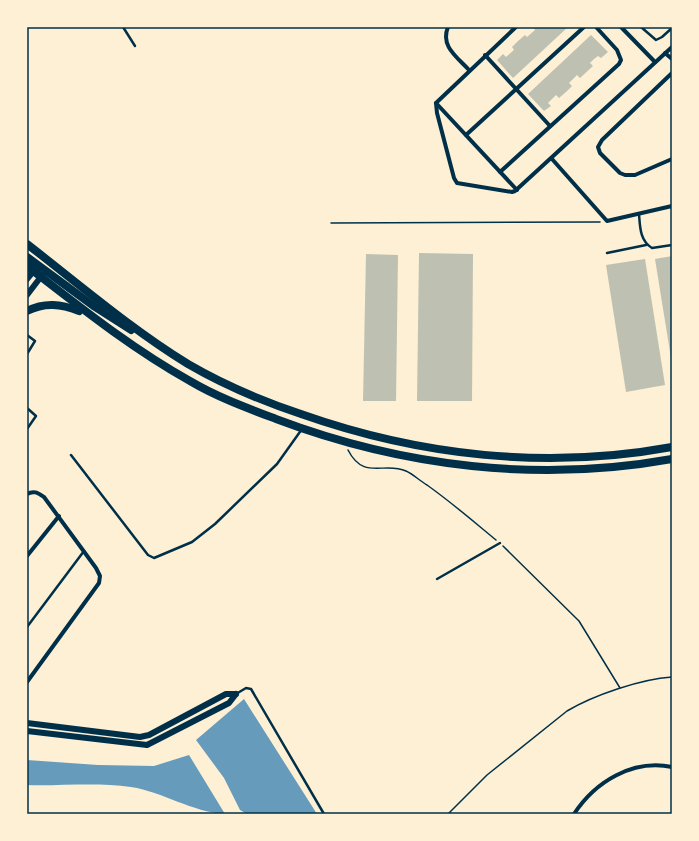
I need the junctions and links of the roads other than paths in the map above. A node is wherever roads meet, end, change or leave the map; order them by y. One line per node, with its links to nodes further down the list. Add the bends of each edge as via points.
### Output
1 (123, 27): 9 (lane)
2 (448, 27): 15 (street, via 446,43)
3 (516, 27): 12 (street)
4 (584, 27): 17 (street)
5 (596, 27): 19 (street, via 618,50 621,60)
6 (621, 27): 14 (street)
7 (641, 27): 8 (lane, via 656,40)
8 (672, 28)
9 (135, 46)
10 (672, 47): 11 (street)
11 (665, 53): 13 (street); 14 (street)
12 (485, 55): 15 (street); 17 (street)
13 (672, 59)
14 (655, 62): 21 (street)
15 (470, 70): 18 (street)
16 (672, 73): 22 (street, via 602,140 598,147 600,153 625,175 635,175)
17 (516, 88): 19 (street); 20 (street)
18 (436, 103): 20 (street); 24 (street, via 456,182 512,192)
19 (550, 126): 23 (street)
20 (466, 135): 23 (street)
21 (552, 159): 24 (street); 26 (street, via 608,221)
22 (672, 160)
23 (500, 172): 24 (street)
24 (517, 190)
25 (672, 206): 26 (street)
26 (639, 214): 28 (lane)
27 (27, 244): 39 (highway)
28 (646, 244): 29 (lane, via 652,248); 30 (lane)
29 (672, 245)
30 (607, 253)
31 (27, 257): 32 (highway)
32 (33, 267): 33 (highway); 34 (street)
33 (43, 274): 35 (street); 37 (highway); 39 (highway)
34 (27, 280)
35 (27, 295)
36 (27, 311): 37 (highway, via 34,307 55,304)
37 (88, 314): 43 (highway, via 127,342 192,382)
38 (27, 335): 40 (lane, via 35,341)
39 (153, 341): 44 (highway, via 190,365 250,395 320,421 398,443 460,453 548,458 597,457)
40 (27, 354)
41 (27, 408): 42 (lane, via 36,416)
42 (27, 429)
43 (302, 429): 45 (lane, via 277,464 216,524 192,542 154,558 148,555); 46 (highway, via 408,458 488,467 581,470)
44 (672, 447)
45 (71, 455)
46 (672, 459)
47 (27, 494): 48 (street, via 38,492)
48 (59, 516): 50 (street); 51 (street)
49 (500, 544): 52 (lane)
50 (84, 551): 53 (lane); 54 (street, via 100,576 99,583)
51 (27, 556)
52 (437, 579)
53 (27, 627)
54 (27, 682)
55 (236, 694): 56 (street, via 226,694 149,735 140,737); 57 (street, via 229,703 147,745); 59 (lane, via 246,688 251,689)
56 (27, 723)
57 (27, 731)
58 (672, 767): 60 (street, via 650,765 611,778 592,792)
59 (324, 814)
60 (574, 814)

